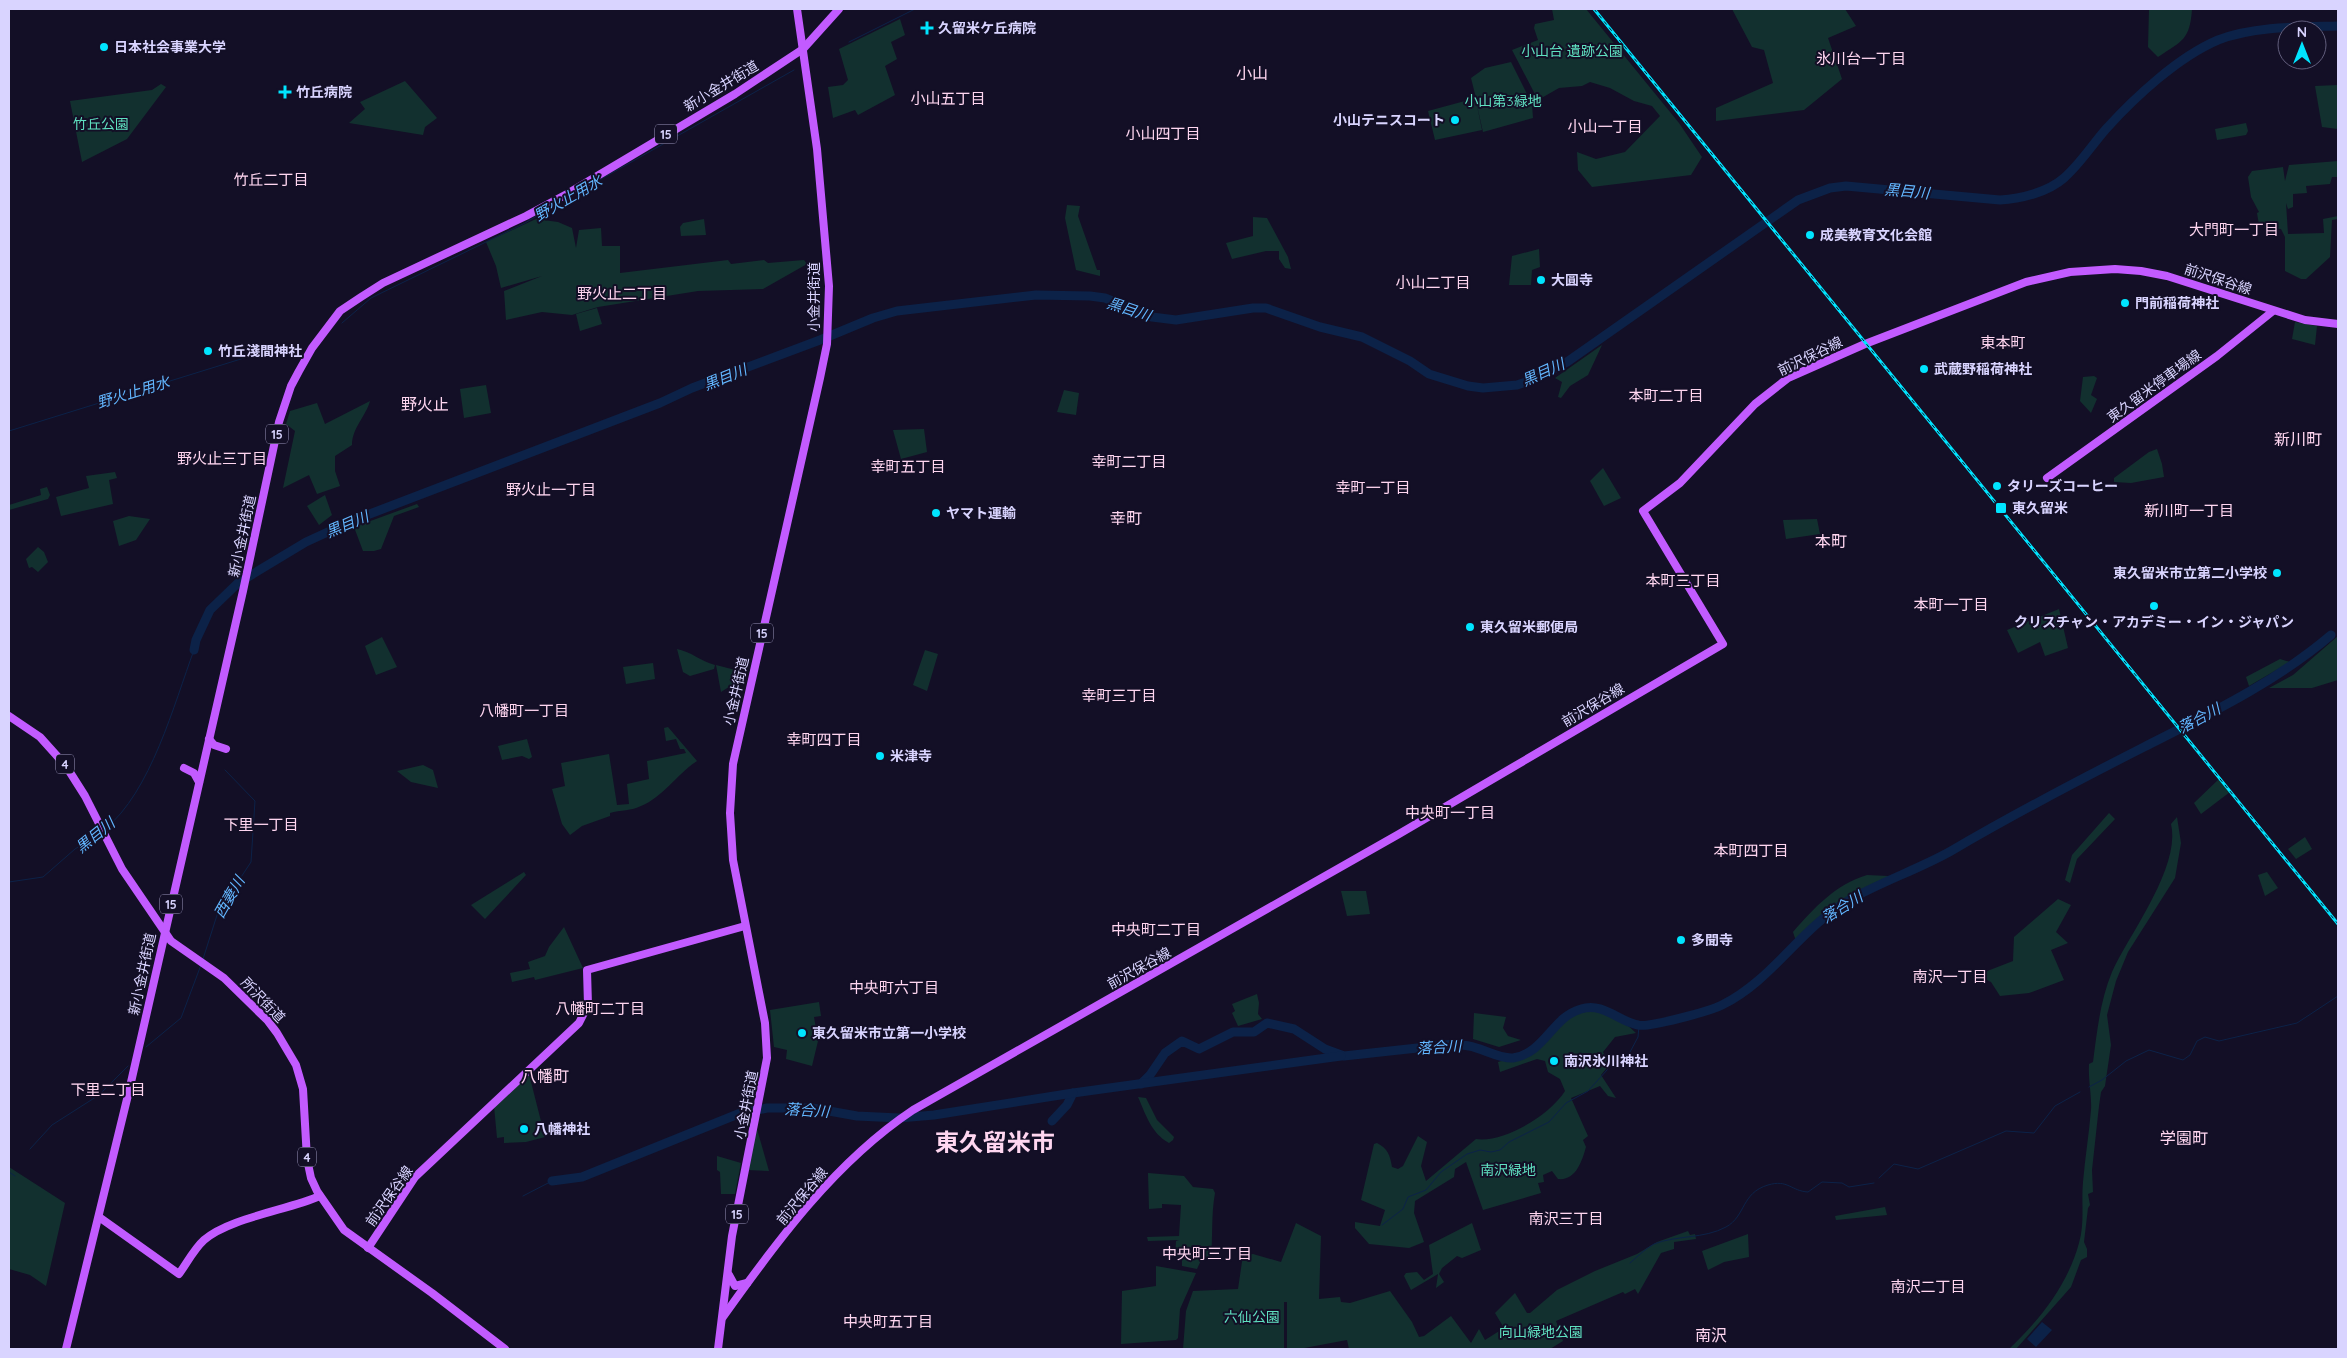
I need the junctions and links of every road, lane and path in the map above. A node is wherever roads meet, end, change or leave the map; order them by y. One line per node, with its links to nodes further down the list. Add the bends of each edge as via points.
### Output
1 (797, 9): 3 (main road, 小金井街道 / 15)
2 (838, 9): 3 (main road, 新小金井街道)
3 (803, 49): 8 (main road, 新小金井街道 / 15, via 735,94 567,194 384,283 340,311 311,351 291,386 284,406); 12 (main road, 小金井街道 / 15, via 827,257 828,332 733,764 733,860)
4 (2273, 311): 5 (main road, 前沢保谷線); 6 (main road, 東久留米停車場線, via 2217,356); 18 (main road, 前沢保谷線, via 2153,273 2115,269 2070,272 2020,284 1865,344 1788,378 1746,413 1680,483 1643,511 1723,644 1399,834 913,1110 875,1137 836,1174)
5 (2338, 324)
6 (2047, 478)
7 (9, 716): 13 (main road, 所沢街道 / 4, via 40,737 66,766 122,869)
8 (209, 739): 9 (main road, via 214,745); 11 (main road, 新小金井街道 / 15)
9 (226, 749)
10 (184, 768): 11 (main road, via 194,772)
11 (199, 782): 13 (main road, 新小金井街道 / 15)
12 (745, 926): 16 (main road, 前沢保谷線, via 587,970 588,1005 579,1023 415,1177); 17 (main road, 小金井街道 / 15, via 767,1036 767,1058 732,1236)
13 (164, 932): 14 (main road, 所沢街道 / 4, via 179,948 231,985 268,1021 288,1050 304,1089 308,1169); 15 (main road, 新小金井街道 / 15)
14 (320, 1196): 15 (main road, via 242,1221 213,1234 198,1246 179,1274); 16 (main road, 所沢街道 / 4, via 344,1230)
15 (99, 1217): 20 (main road, 新小金井街道 / 15)
16 (368, 1248): 21 (main road, 所沢街道 / 4)
17 (729, 1272): 18 (main road, via 735,1286); 19 (main road, 小金井街道 / 15)
18 (749, 1282): 19 (main road, 前沢保谷線)
19 (723, 1317): 22 (main road, 小金井街道 / 15)
20 (66, 1349)
21 (505, 1349)
22 (718, 1349)

